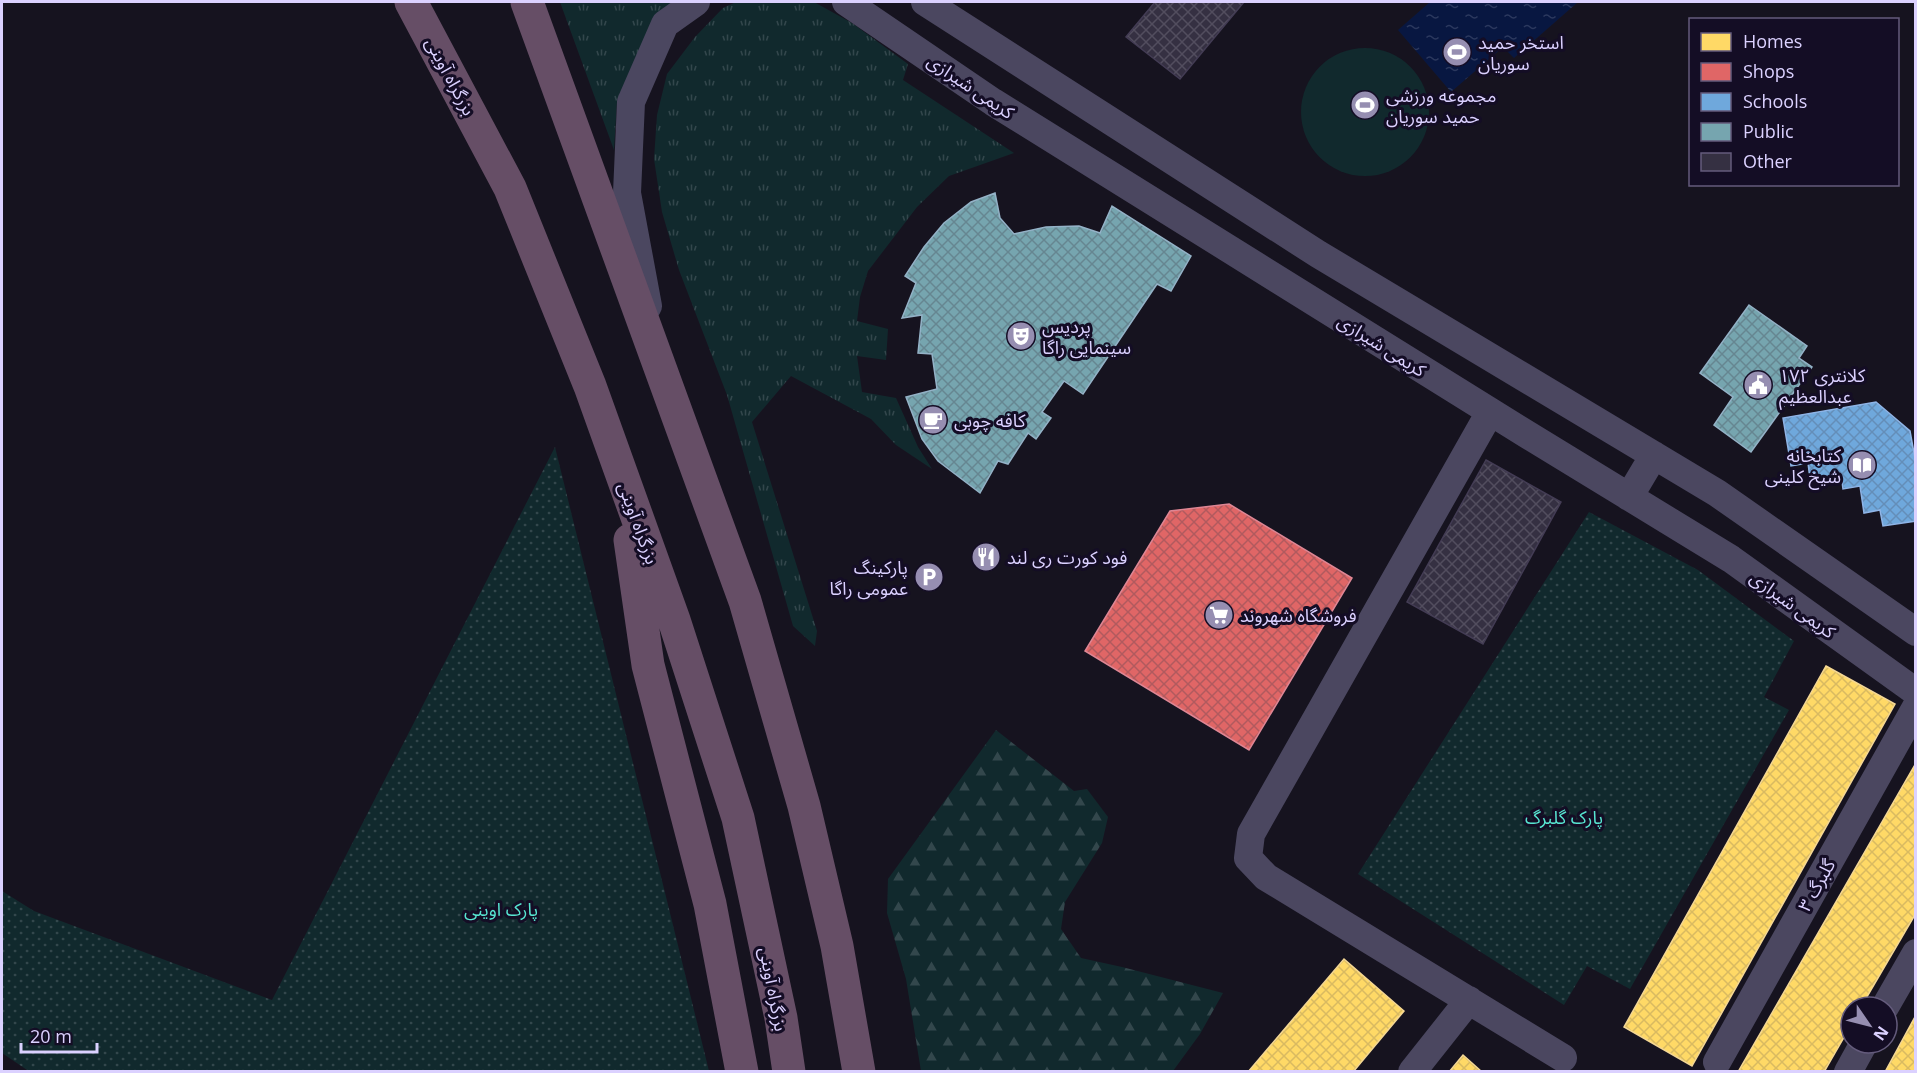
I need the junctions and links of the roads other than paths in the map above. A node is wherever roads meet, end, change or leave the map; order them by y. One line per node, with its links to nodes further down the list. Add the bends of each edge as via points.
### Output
1 (411, 2): 10 (highway, بزرگراه آوینی, via 510,188)
2 (527, 2): 7 (highway)
3 (696, 2): 7 (street, via 665,24 631,102 627,193)
4 (846, 2): 6 (street, کریمی شیرازی)
5 (925, 2): 6 (street); 9 (street, via 1318,254)
6 (899, 38): 8 (street, کریمی شیرازی, via 993,102)
7 (660, 364): 23 (highway, via 745,601 804,806 837,946)
8 (1490, 412): 11 (street, کریمی شیرازی); 17 (street, via 1251,834 1248,858 1266,877)
9 (1654, 455): 11 (street); 12 (street, via 1717,493)
10 (620, 470): 21 (highway, via 648,665 710,904); 22 (highway, بزرگراه آوینی, via 738,818)
11 (1629, 497): 13 (street, کریمی شیرازی, via 1731,559)
12 (1916, 632)
13 (1916, 692)
14 (1916, 707): 20 (street, گلبرگ ۳)
15 (1916, 953): 16 (street)
16 (1891, 995)
17 (1469, 1000): 19 (street); 24 (street)
18 (1857, 1055): 25 (street)
19 (1563, 1058)
20 (1717, 1062)
21 (742, 1071)
22 (789, 1071)
23 (859, 1071)
24 (1412, 1071)
25 (1848, 1071)

